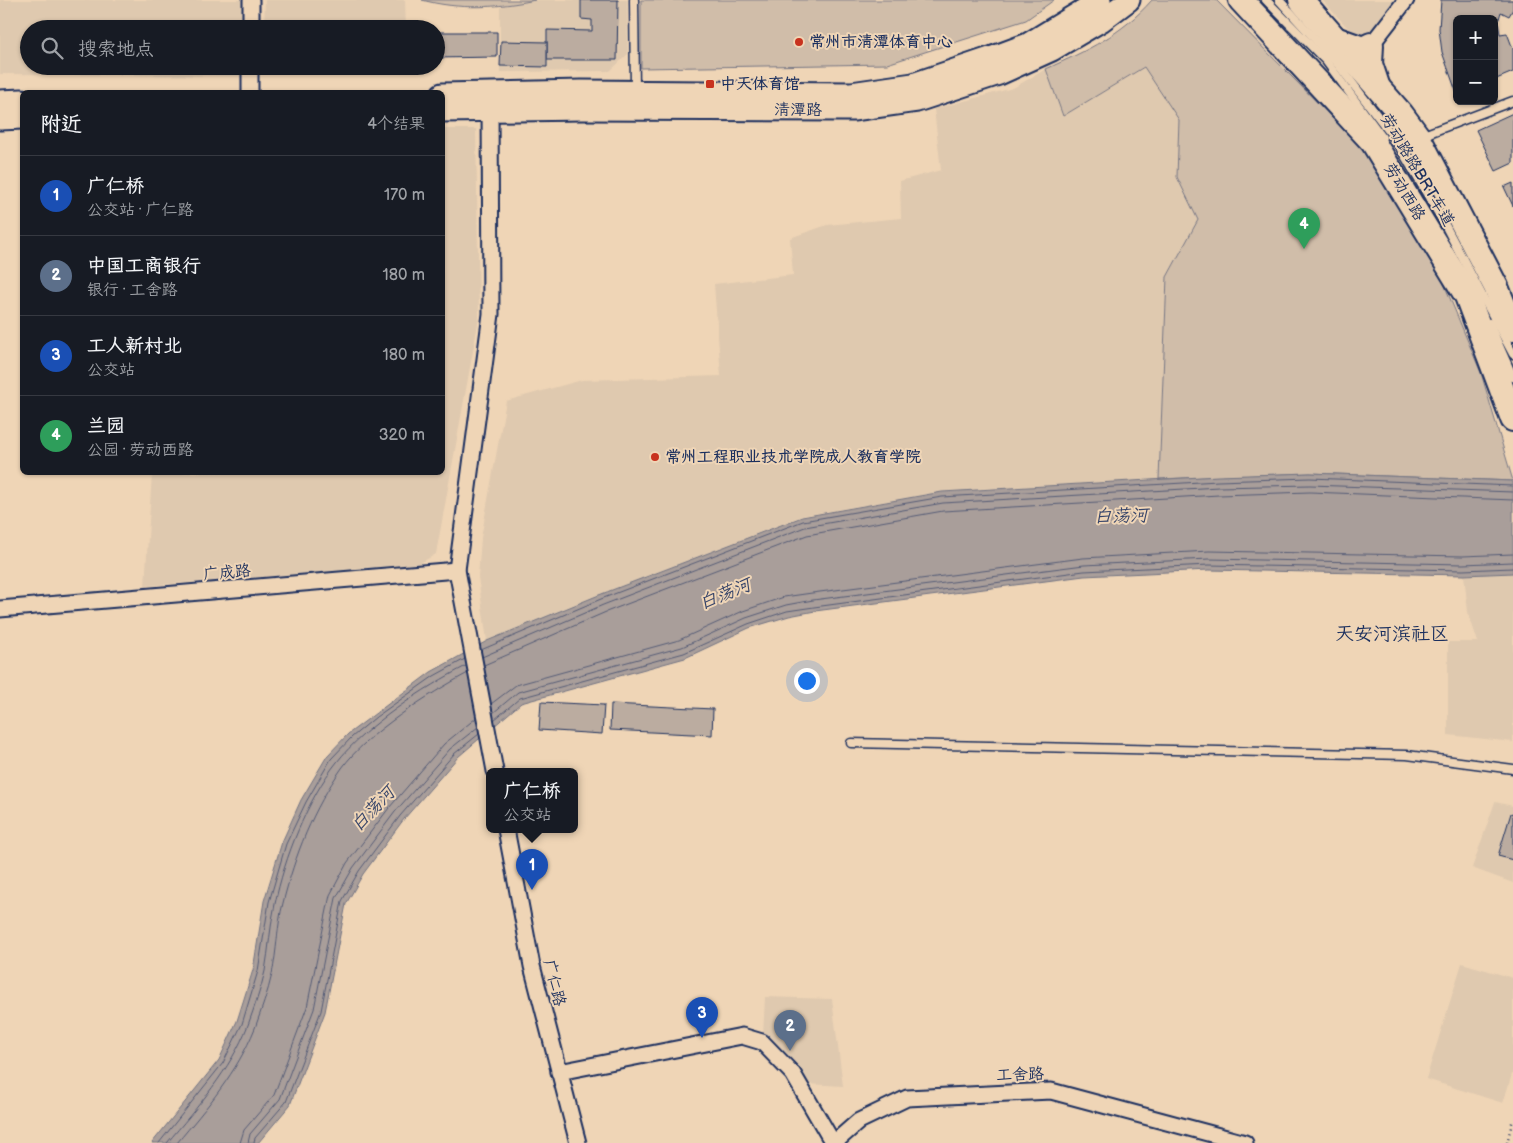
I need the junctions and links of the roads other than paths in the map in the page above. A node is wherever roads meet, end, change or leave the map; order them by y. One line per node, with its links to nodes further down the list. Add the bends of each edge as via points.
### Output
1 (251, 0): 10 (street)
2 (634, 0): 16 (lane)
3 (1100, 0): 16 (main road, 清潭路, via 1028,44 913,84 851,93)
4 (1130, 0): 21 (main road, 清潭路, via 1052,50 999,74 917,101 853,110)
5 (1241, 0): 31 (main road, 劳动西路, via 1373,142 1467,296)
6 (1266, 0): 26 (lane, 劳动路路BRT车道, via 1326,62)
7 (1278, 0): 11 (lane)
8 (1301, 0): 11 (main road)
9 (1406, 0): 12 (street)
10 (250, 20)
11 (1328, 43): 12 (main road, via 1363,49); 14 (main road); 29 (lane, via 1395,139 1444,222)
12 (1371, 45): 14 (main road, via 1370,64)
13 (250, 75): 15 (street)
14 (1379, 89): 25 (main road)
15 (250, 90)
16 (635, 92): 21 (main road, 清潭路)
17 (445, 94): 21 (main road, 清潭路)
18 (20, 100): 19 (main road)
19 (0, 101)
20 (1513, 101): 25 (lane)
21 (490, 102): 22 (main road, 清潭路); 32 (street, via 491,314)
22 (445, 110)
23 (20, 118): 24 (main road)
24 (0, 119)
25 (1418, 137): 28 (main road, via 1496,287)
26 (1385, 142)
27 (1400, 166): 30 (lane, 劳动路路BRT车道, via 1471,287)
28 (1513, 329)
29 (1513, 354)
30 (1513, 377)
31 (1513, 419)
32 (457, 570): 33 (street, 广成路); 35 (street)
33 (0, 610)
34 (851, 743): 36 (lane, via 1407,755)
35 (494, 768)
36 (1513, 769)
37 (507, 833): 38 (street, 广仁路, via 532,966)
38 (559, 1072): 39 (street, 广仁路); 40 (street, via 742,1036 762,1042 793,1074)
39 (578, 1143)
40 (834, 1143): 41 (street, 工舍路, via 859,1121 907,1098 1051,1091)
41 (1245, 1143)

